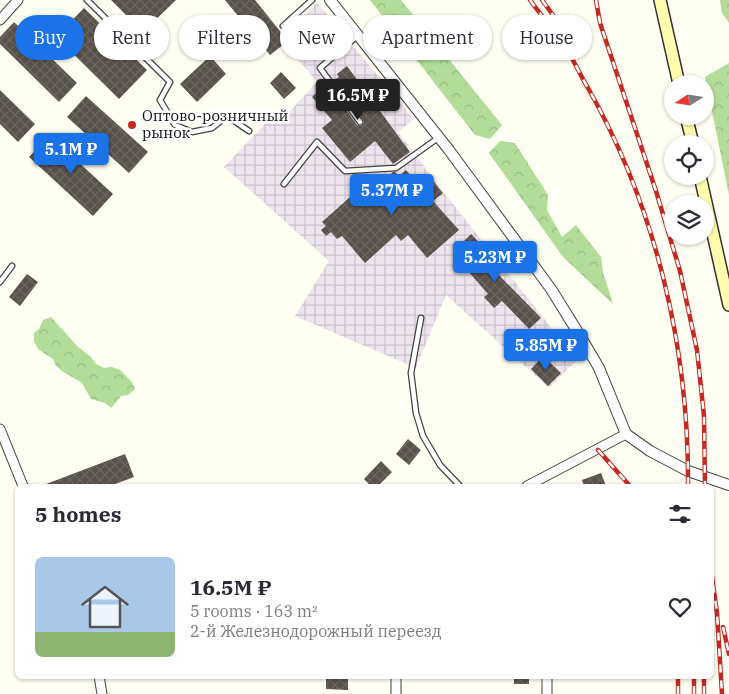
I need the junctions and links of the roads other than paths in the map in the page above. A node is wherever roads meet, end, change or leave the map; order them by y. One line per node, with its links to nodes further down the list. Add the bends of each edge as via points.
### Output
1 (18, 0): 7 (street)
2 (87, 0): 11 (lane, via 170,82 160,100 175,125 192,132 212,128 227,116)
3 (312, 0): 6 (lane)
4 (330, 0): 8 (street)
5 (660, 0): 9 (main road)
6 (295, 15)
7 (0, 20)
8 (358, 36): 10 (lane, via 320,68); 12 (street)
9 (677, 75)
10 (360, 122)
11 (249, 131)
12 (439, 138): 13 (lane, via 396,168 355,171 345,171 317,142); 20 (street, via 551,290 582,339 608,389)
13 (284, 184)
14 (702, 185): 17 (main road)
15 (12, 266): 16 (lane)
16 (0, 282)
17 (729, 305)
18 (421, 318): 23 (lane, via 411,373 416,413 423,436 440,465)
19 (0, 429): 22 (street)
20 (626, 434): 21 (street); 26 (street, via 688,471)
21 (550, 475): 24 (street); 25 (street)
22 (22, 484)
23 (458, 484)
24 (531, 484)
25 (550, 484)
26 (729, 485)
27 (100, 679): 30 (street)
28 (396, 679): 31 (street)
29 (547, 679): 32 (street)
30 (102, 694)
31 (396, 694)
32 (547, 694)

